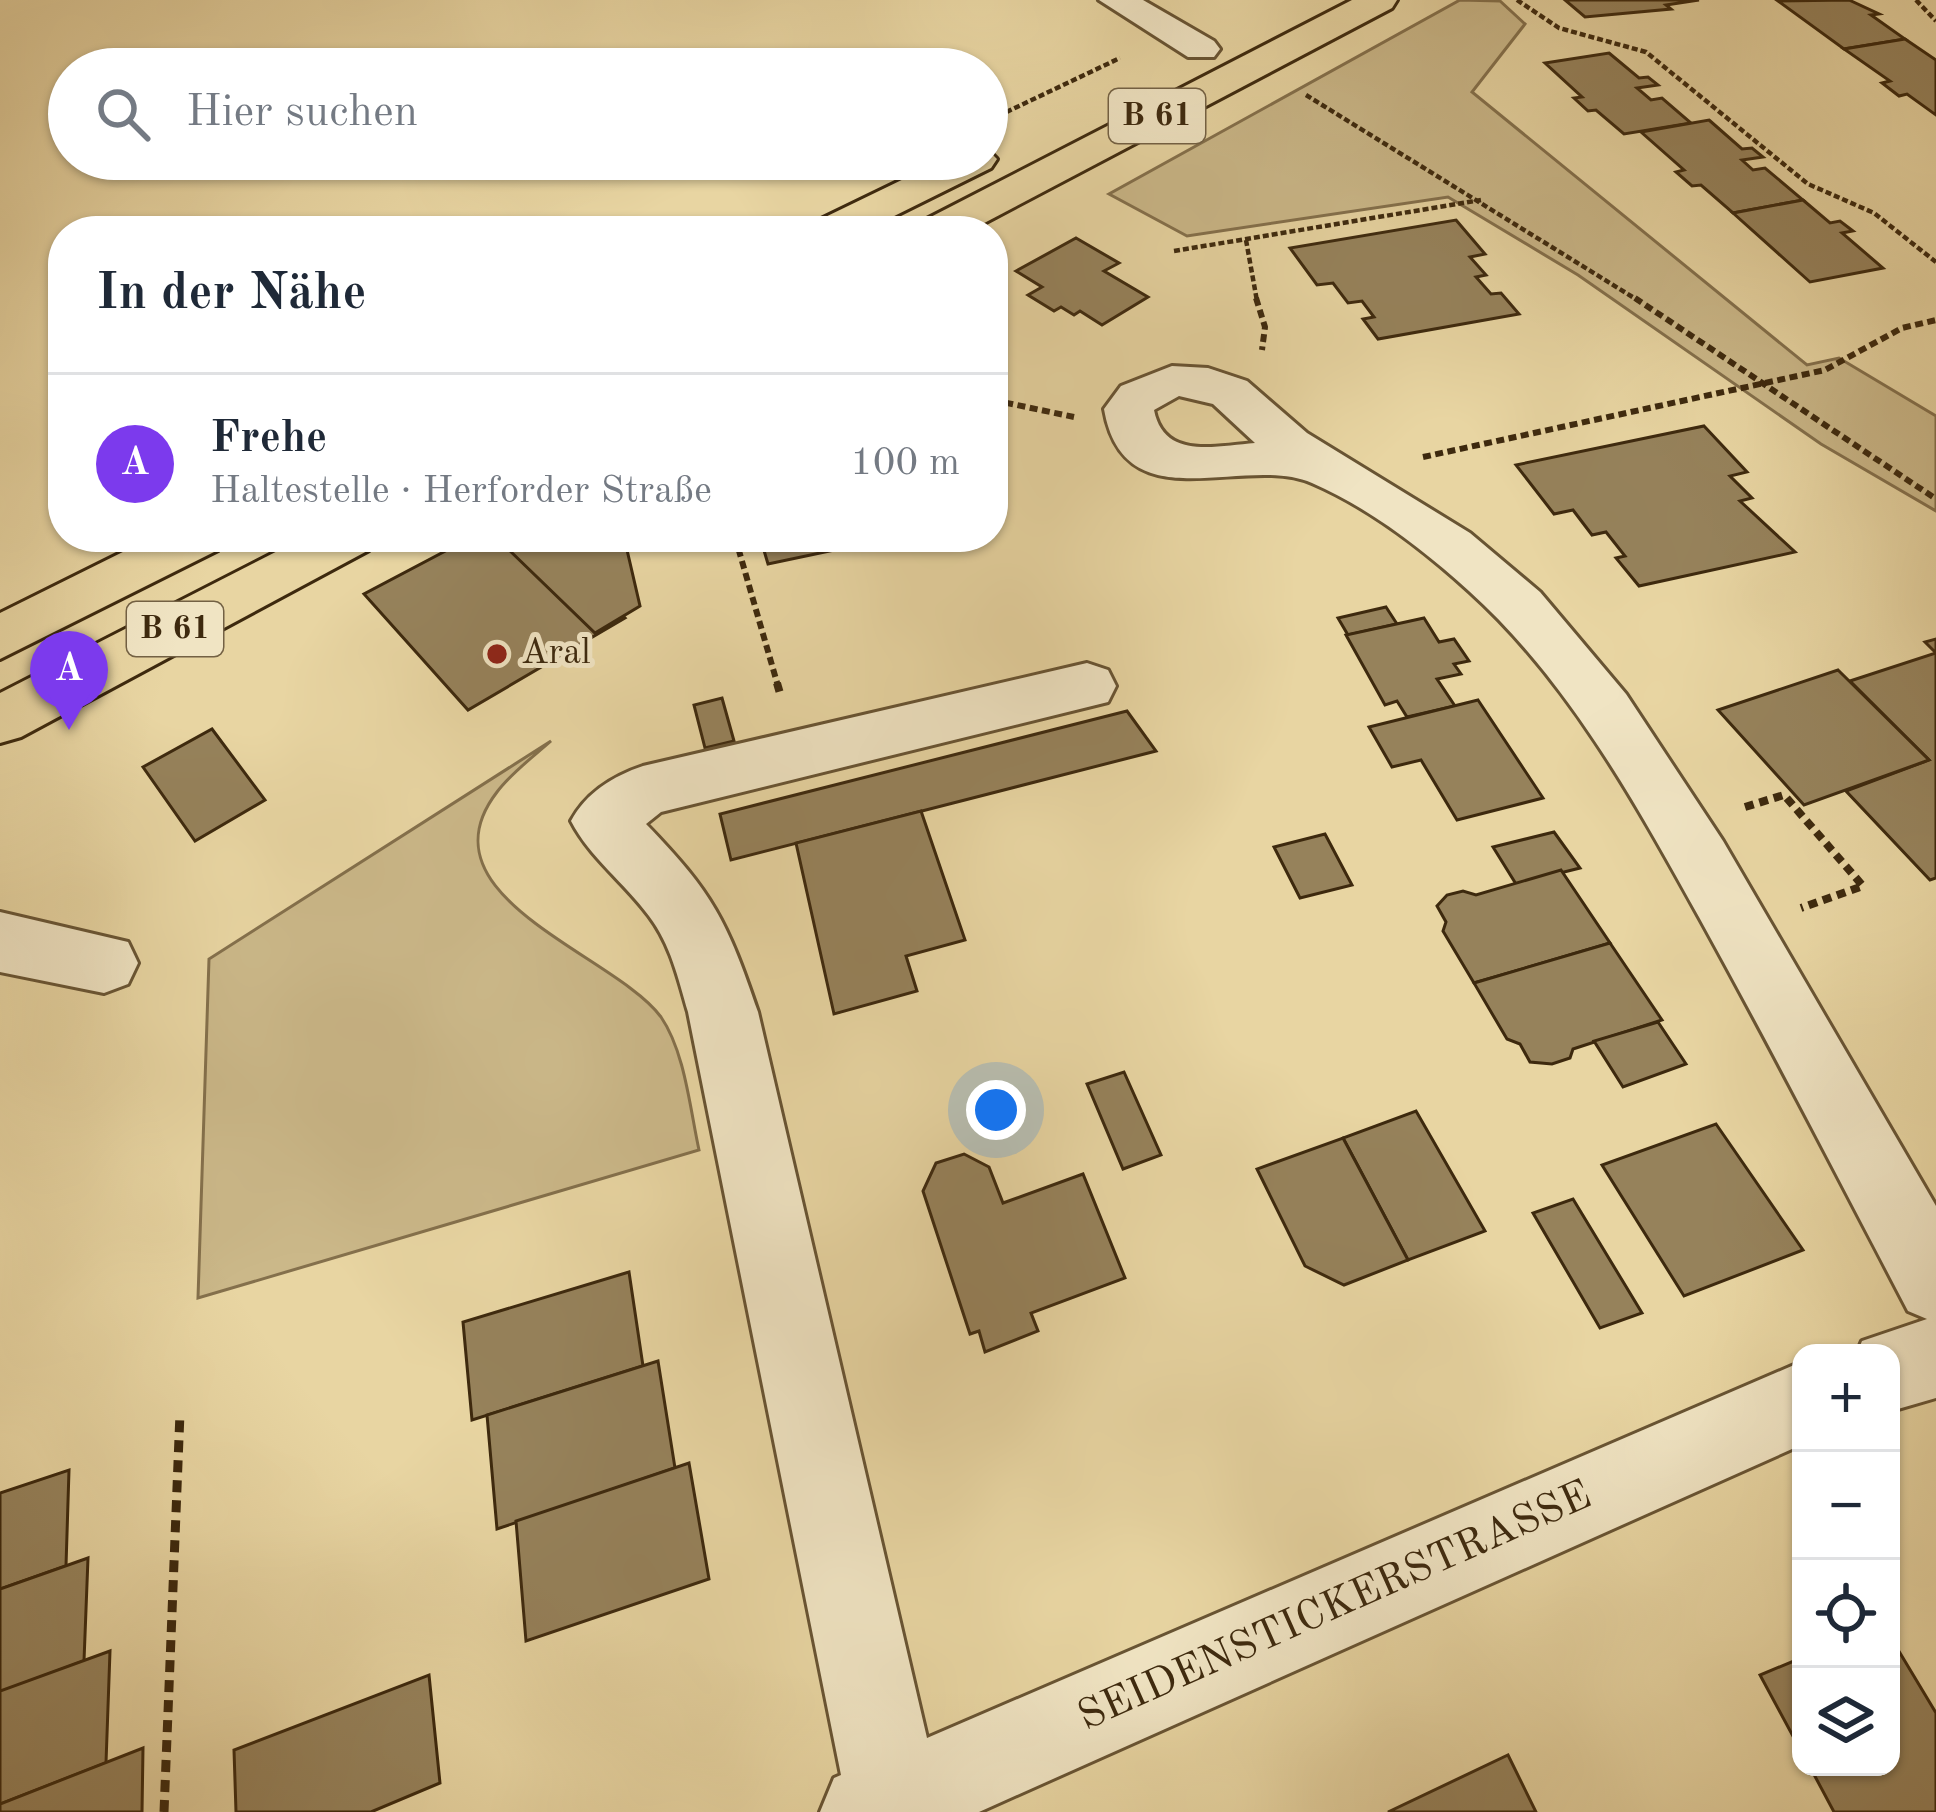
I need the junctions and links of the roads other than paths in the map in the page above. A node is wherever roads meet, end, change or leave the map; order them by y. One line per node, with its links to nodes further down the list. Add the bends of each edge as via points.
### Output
1 (1117, 0): 4 (street)
2 (1379, 0): 8 (main road, B 61)
3 (1240, 29): 4 (main road, B 61)
4 (1187, 41): 5 (main road, B 61)
5 (1159, 70)
6 (924, 180): 7 (main road)
7 (858, 216)
8 (965, 216)
9 (1344, 478): 9 (street, via 1216,385 1172,381 1130,409 1128,424 1145,448 1181,464 1278,459); 17 (street, via 1442,538 1517,604 1588,684 1742,930)
10 (170, 552): 12 (main road, B 61)
11 (321, 552): 14 (main road, B 61)
12 (0, 638)
13 (1087, 686): 21 (street, via 643,790 603,821 673,895 699,938 723,1012)
14 (0, 720)
15 (0, 942): 16 (street)
16 (104, 963)
17 (1936, 1283)
18 (1936, 1357): 19 (street)
19 (1900, 1367)
20 (1792, 1407): 21 (street, SEIDENSTICKERSTRASSE)
21 (881, 1806)

